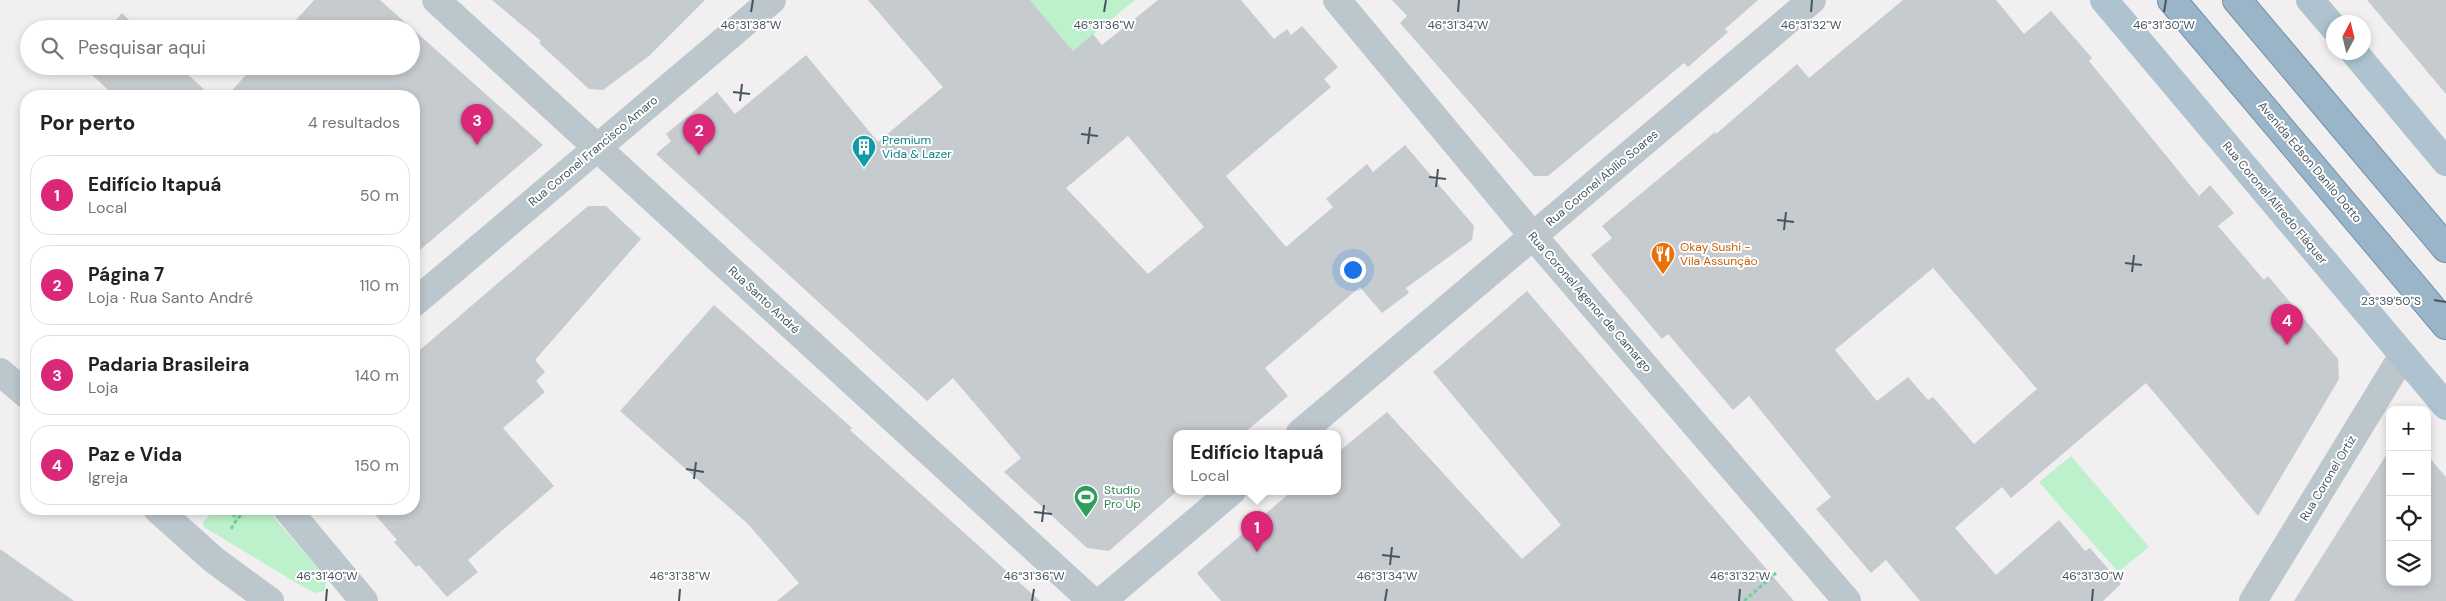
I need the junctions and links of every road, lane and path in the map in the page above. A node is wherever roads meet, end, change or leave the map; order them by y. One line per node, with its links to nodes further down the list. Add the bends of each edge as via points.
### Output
1 (436, 0): 11 (street, Rua Santo André)
2 (772, 0): 11 (street, Rua Coronel Francisco Amaro)
3 (1337, 0): 13 (street, Rua Coronel Agenor de Camargo)
4 (1812, 0): 13 (street, Rua Coronel Abílio Soares)
5 (2104, 0): 17 (main road, Rua Coronel Alfredo Fláquer)
6 (2172, 0): 16 (highway, Avenida Edson Danilo Dotto)
7 (2236, 0): 14 (highway)
8 (2310, 0): 9 (main road)
9 (2326, 19)
10 (2361, 60): 12 (main road)
11 (598, 147): 15 (street, Rua Coronel Francisco Amaro); 30 (street, Rua Santo André)
12 (2446, 162)
13 (1533, 236): 21 (street, Rua Coronel Abílio Soares); 27 (street, Rua Coronel Agenor de Camargo)
14 (2446, 248)
15 (420, 298)
16 (2446, 324)
17 (2403, 356): 20 (main road, Rua Coronel Alfredo Fláquer); 34 (street, Rua Coronel Ortiz)
18 (0, 372): 19 (street)
19 (20, 389)
20 (2446, 406)
21 (1304, 430)
22 (1227, 495): 31 (street)
23 (168, 515): 28 (street, via 214,560)
24 (233, 515): 26 (path)
25 (292, 515): 29 (street)
26 (237, 519)
27 (1803, 550): 32 (path); 33 (street, Rua Coronel Agenor de Camargo)
28 (270, 601)
29 (364, 601)
30 (1092, 601)
31 (1102, 601)
32 (1744, 601)
33 (1847, 601)
34 (2253, 601)

